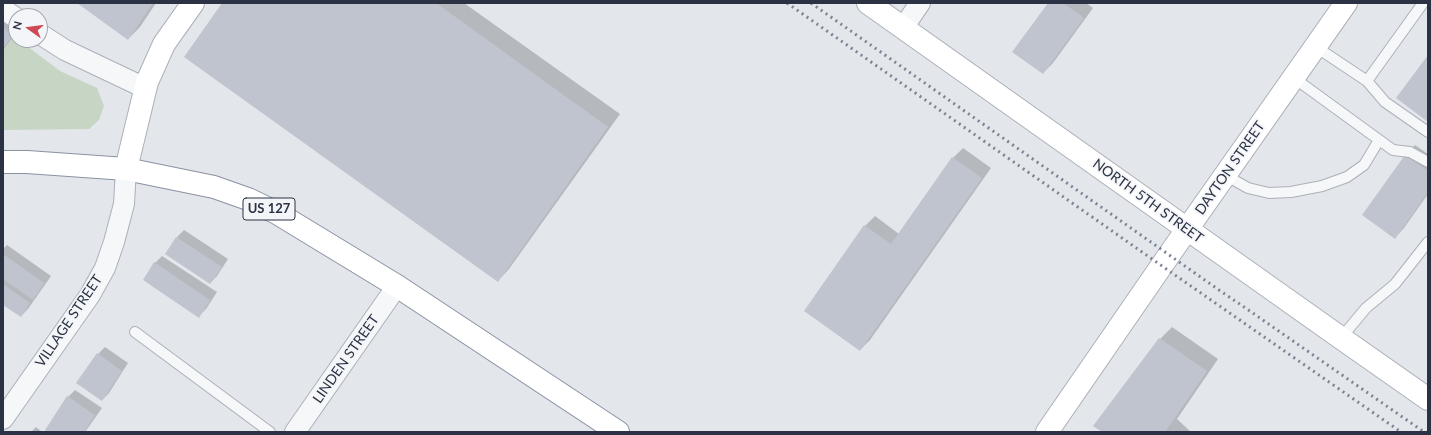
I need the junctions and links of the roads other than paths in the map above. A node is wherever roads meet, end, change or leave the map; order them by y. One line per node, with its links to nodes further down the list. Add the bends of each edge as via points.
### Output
1 (193, 3): 11 (main road, via 164,44)
2 (868, 3): 6 (main road, NORTH 5TH STREET)
3 (920, 3): 6 (street)
4 (1346, 3): 8 (main road, DAYTON STREET)
5 (1423, 3): 10 (lane)
6 (903, 28): 18 (main road, NORTH 5TH STREET)
7 (48, 39): 11 (street, via 65,50)
8 (1316, 47): 9 (main road, DAYTON STREET); 10 (lane)
9 (1294, 78): 13 (lane); 17 (main road, DAYTON STREET)
10 (1367, 81): 12 (lane, via 1385,102)
11 (145, 88): 16 (main road)
12 (1428, 132)
13 (1379, 140): 15 (lane, via 1394,150 1410,152); 17 (lane, via 1364,165 1347,177 1322,186 1269,193 1248,188)
14 (3, 162): 16 (main road, US 127)
15 (1428, 162)
16 (126, 169): 20 (main road, US 127, via 214,187 248,199 277,213); 24 (street, VILLAGE STREET, via 124,204 105,268 90,295)
17 (1225, 175): 18 (main road, DAYTON STREET)
18 (1187, 229): 22 (main road, NORTH 5TH STREET); 28 (main road, DAYTON STREET)
19 (1428, 242): 22 (lane, via 1395,284 1366,308)
20 (397, 286): 26 (street, LINDEN STREET); 27 (main road, US 127)
21 (135, 332): 25 (lane)
22 (1341, 338): 23 (main road, NORTH 5TH STREET)
23 (1428, 399)
24 (3, 418)
25 (270, 432)
26 (295, 432)
27 (618, 432)
28 (1047, 432)

